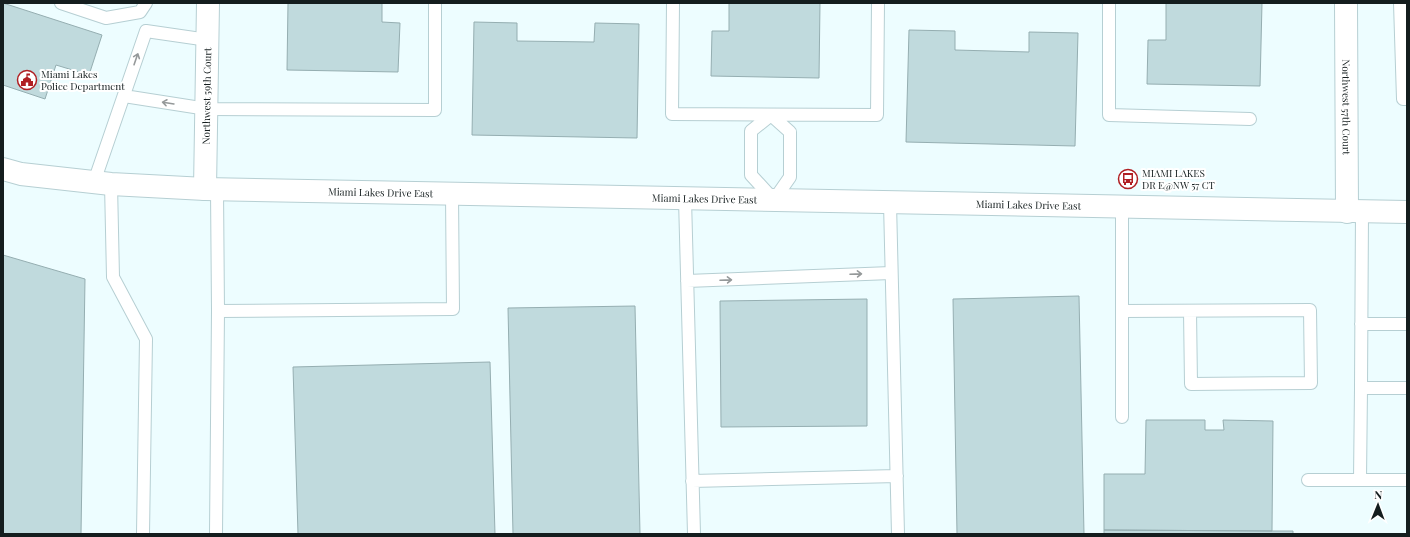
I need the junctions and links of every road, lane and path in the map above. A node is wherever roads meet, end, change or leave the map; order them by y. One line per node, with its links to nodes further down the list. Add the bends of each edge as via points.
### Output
1 (60, 3): 2 (lane, via 106,18 140,12)
2 (146, 3)
3 (208, 3): 10 (main road, Northwest 59th Court)
4 (435, 3): 13 (lane, via 434,110)
5 (673, 3): 14 (lane, via 672,114)
6 (878, 3): 14 (lane, via 878,115)
7 (1109, 3): 15 (lane, via 1109,115)
8 (1346, 3): 24 (main road, Northwest 57th Court)
9 (1400, 3): 12 (lane, via 1403,99)
10 (208, 40): 11 (lane, one-way to 10, via 146,31); 13 (main road, Northwest 59th Court)
11 (124, 96): 13 (lane, one-way to 11); 17 (lane)
12 (1407, 99)
13 (207, 109): 18 (main road, Northwest 59th Court)
14 (771, 115): 21 (lane, via 790,132 790,176); 21 (lane, via 752,131 751,176)
15 (1250, 119)
16 (3, 169): 17 (main road, Miami Lakes Drive East, via 21,174)
17 (103, 183): 18 (main road, Miami Lakes Drive East); 41 (lane, via 113,277 146,339)
18 (211, 189): 19 (main road, Miami Lakes Drive East); 28 (lane)
19 (452, 194): 20 (main road, Miami Lakes Drive East); 28 (lane, via 453,309)
20 (685, 199): 21 (main road, Miami Lakes Drive East); 27 (lane)
21 (774, 200): 22 (main road, Miami Lakes Drive East)
22 (890, 203): 23 (main road, Miami Lakes Drive East); 26 (lane)
23 (1122, 207): 24 (main road, Miami Lakes Drive East); 29 (lane)
24 (1354, 212): 25 (main road, Miami Lakes Drive East); 31 (lane)
25 (1407, 212)
26 (891, 273): 27 (lane, one-way to 26); 36 (lane)
27 (687, 281): 40 (lane)
28 (218, 311): 42 (lane)
29 (1122, 311): 30 (lane); 35 (lane)
30 (1190, 311): 30 (lane, via 1310,310 1311,383 1191,384)
31 (1361, 324): 32 (lane); 33 (lane)
32 (1407, 324)
33 (1360, 388): 34 (lane); 38 (lane)
34 (1407, 388)
35 (1122, 417)
36 (897, 476): 40 (lane); 44 (lane)
37 (1308, 480): 38 (lane)
38 (1360, 480): 39 (lane)
39 (1407, 480)
40 (692, 481): 43 (lane)
41 (142, 534)
42 (216, 534)
43 (694, 534)
44 (898, 534)

